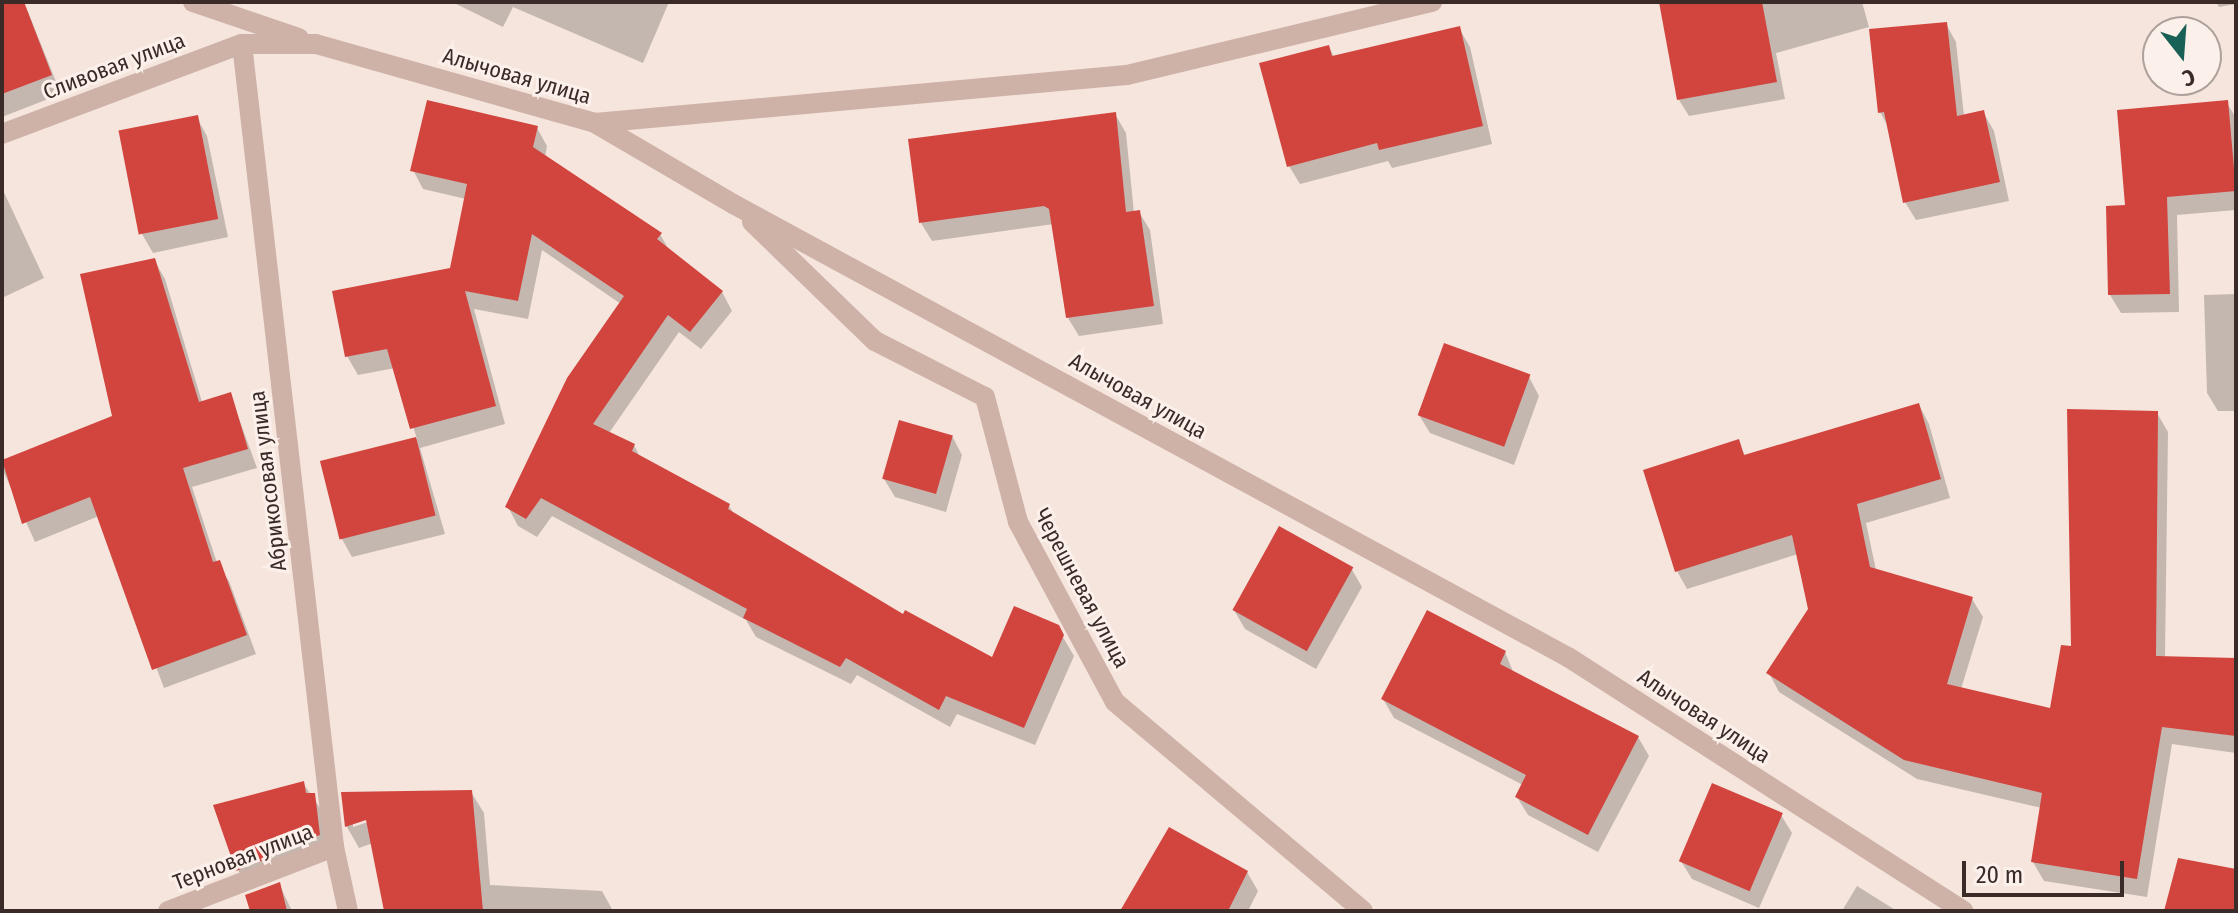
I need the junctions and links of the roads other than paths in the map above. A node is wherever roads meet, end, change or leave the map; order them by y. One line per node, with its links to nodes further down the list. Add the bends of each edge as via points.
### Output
1 (193, 2): 4 (street)
2 (1432, 2): 5 (street, via 1127,75)
3 (242, 44): 4 (street, Алычовая улица); 6 (street, Сливовая улица); 8 (street, Абрикосовая улица)
4 (316, 44): 5 (street, Алычовая улица)
5 (595, 123): 7 (street, Алычовая улица)
6 (2, 134)
7 (735, 205): 11 (street, Черешневая улица, via 875,341 985,397 1018,522 1115,702); 12 (street, Алычовая улица, via 1568,657)
8 (334, 847): 9 (street, Терновая улица); 10 (street, Абрикосовая улица)
9 (168, 911)
10 (348, 911)
11 (1363, 911)
12 (1963, 911)

